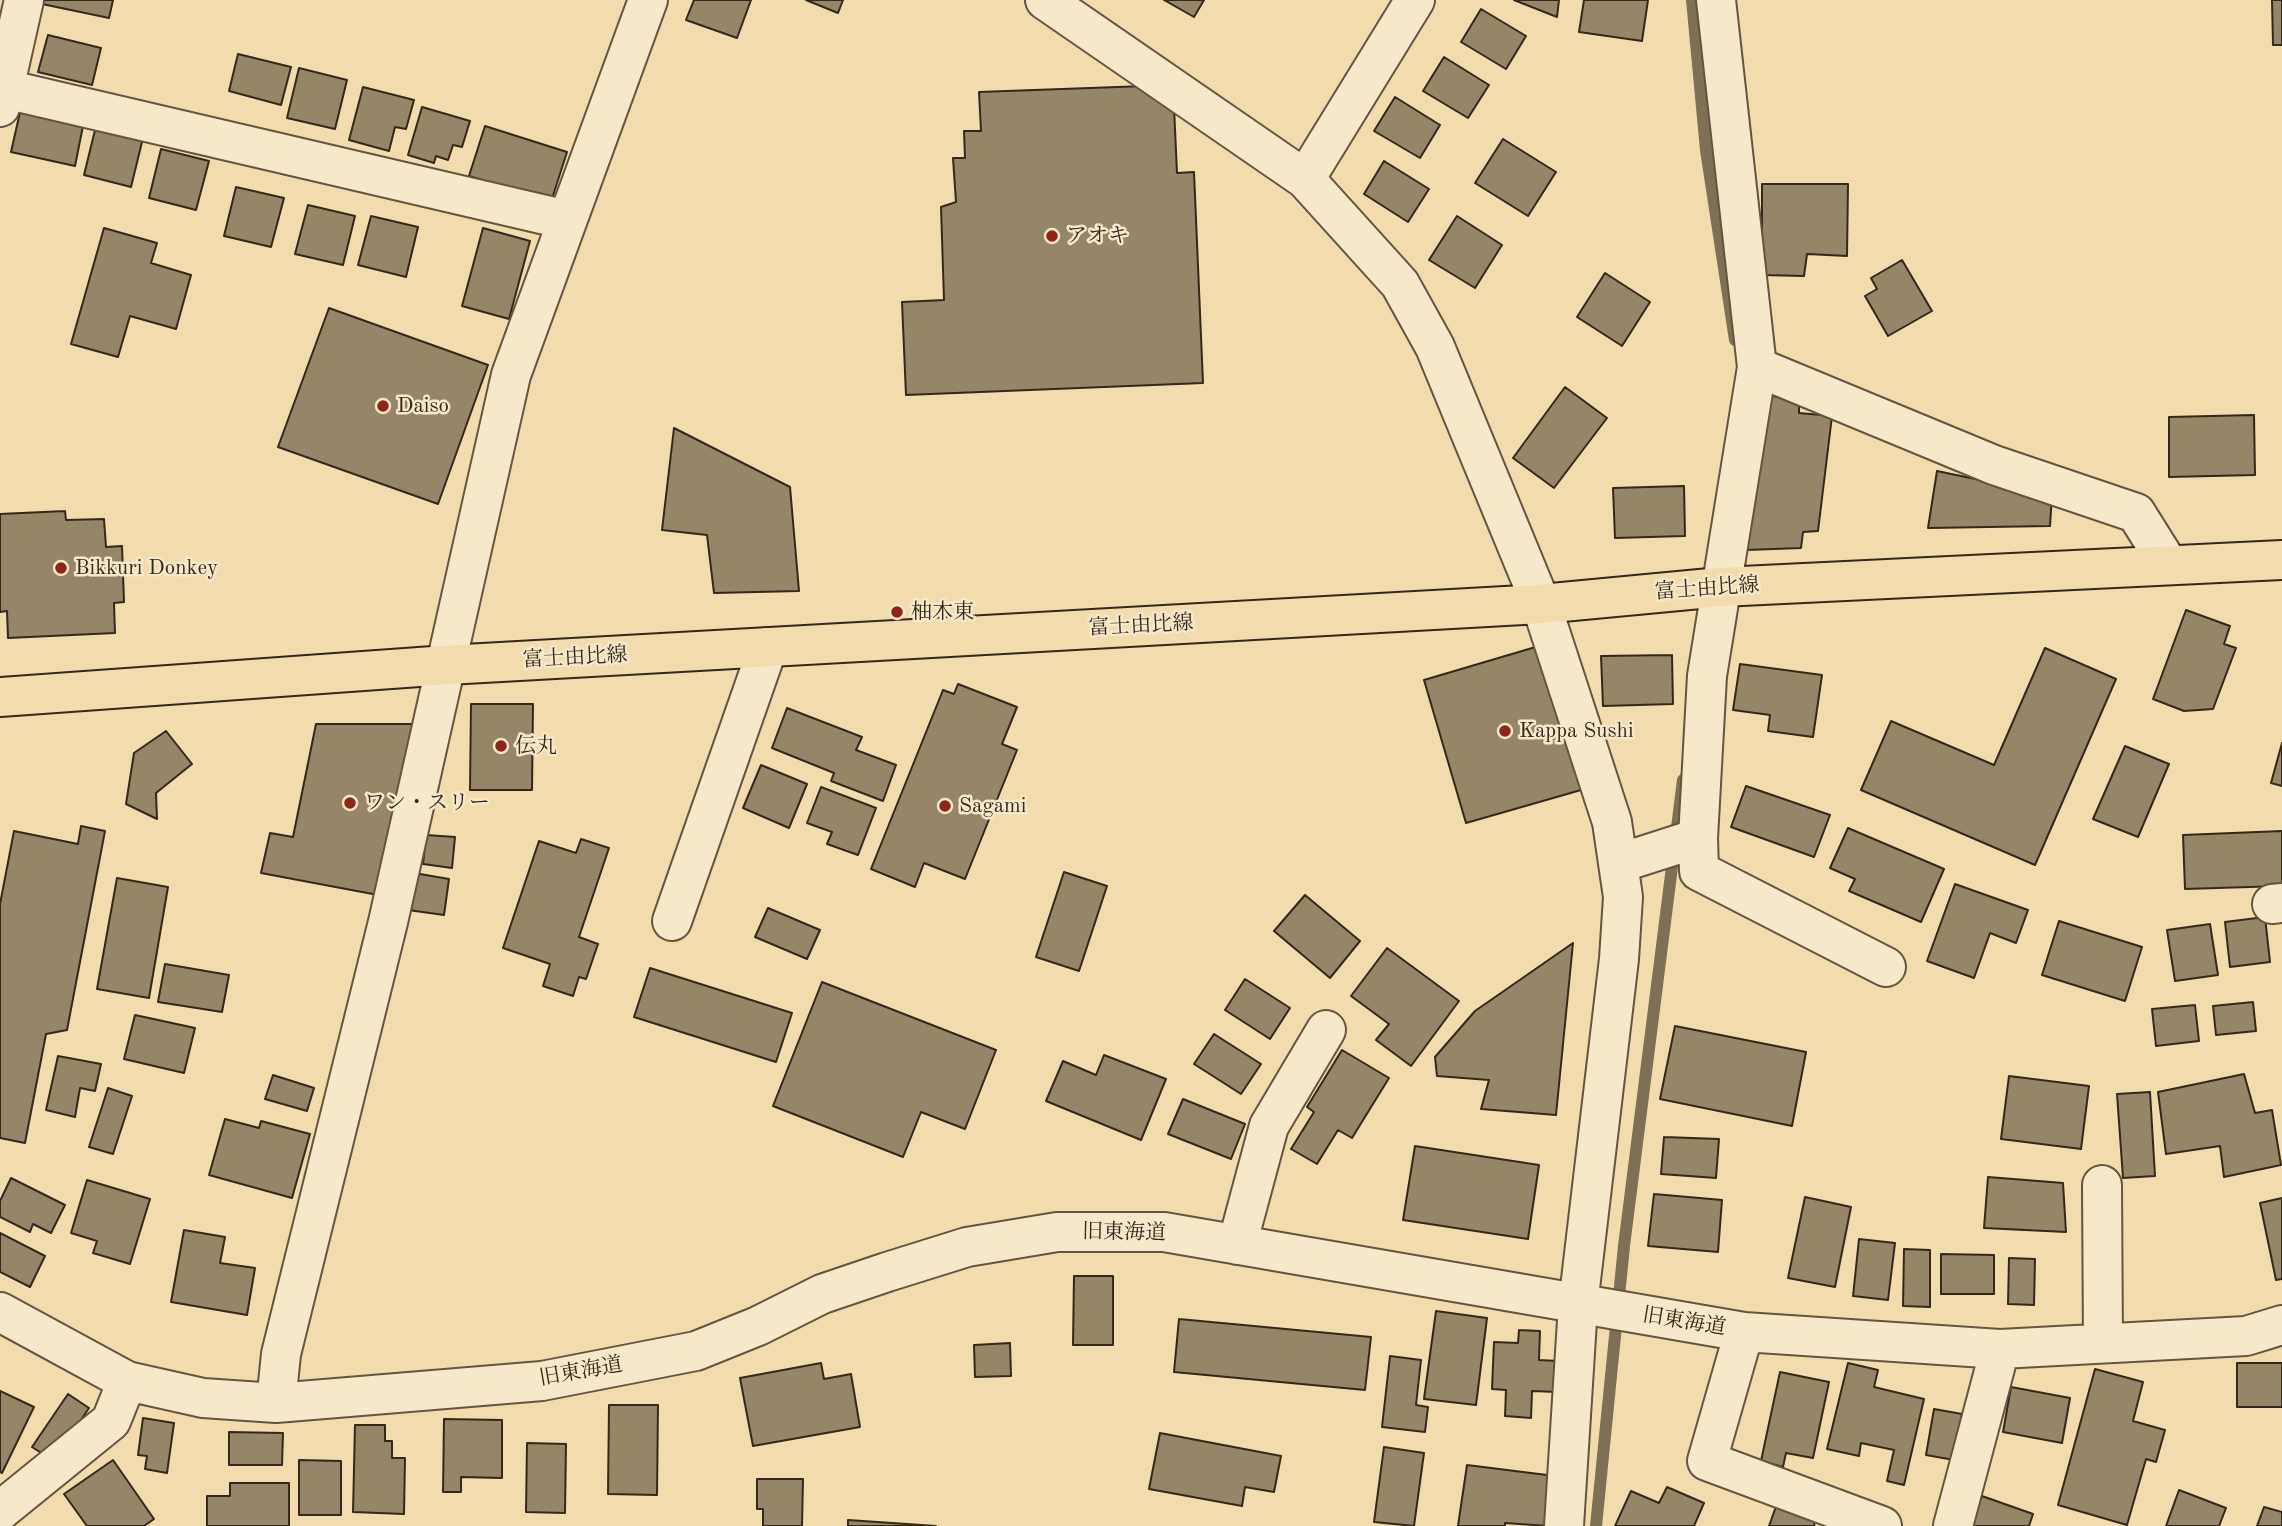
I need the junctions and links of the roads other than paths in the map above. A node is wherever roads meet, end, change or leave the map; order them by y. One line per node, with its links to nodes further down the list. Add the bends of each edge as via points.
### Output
1 (24, 0): 6 (street)
2 (648, 0): 8 (street)
3 (1045, 0): 7 (street)
4 (1415, 0): 7 (street)
5 (1716, 0): 9 (street)
6 (3, 98): 8 (street)
7 (1305, 179): 13 (street, via 1400,284 1435,346)
8 (567, 220): 15 (street, via 511,375)
9 (1757, 367): 11 (street, via 1994,465 2136,513); 12 (street)
10 (2282, 560): 11 (main road, 富士由比線)
11 (2168, 564): 12 (main road, 富士由比線)
12 (1721, 587): 13 (main road, 富士由比線); 17 (street, via 1707,676)
13 (1541, 604): 14 (main road, 富士由比線); 18 (street, via 1612,821)
14 (768, 647): 15 (main road, 富士由比線); 19 (street)
15 (447, 665): 16 (main road, 富士由比線); 31 (street, via 281,1354)
16 (0, 697)
17 (1698, 838): 18 (street); 20 (street, via 1699,871)
18 (1632, 859): 24 (street, via 1623,897)
19 (672, 922)
20 (1886, 967)
21 (1326, 1030): 23 (street, via 1269,1126)
22 (2102, 1185): 28 (street)
23 (1237, 1245): 24 (street, 旧東海道); 31 (street, 旧東海道, via 1164,1232 1058,1232 967,1247 822,1294 696,1351 542,1381)
24 (1585, 1306): 27 (street, 旧東海道); 33 (street)
25 (0, 1312): 30 (street, 旧東海道)
26 (2282, 1325): 28 (street, 旧東海道, via 2246,1336)
27 (1744, 1332): 29 (street, 旧東海道); 34 (street, via 1707,1461)
28 (2103, 1343): 29 (street, 旧東海道)
29 (2000, 1349): 35 (street)
30 (127, 1381): 31 (street, 旧東海道, via 203,1398); 32 (street, via 111,1421)
31 (276, 1403)
32 (0, 1511)
33 (1564, 1526)
34 (1882, 1526)
35 (1953, 1526)

